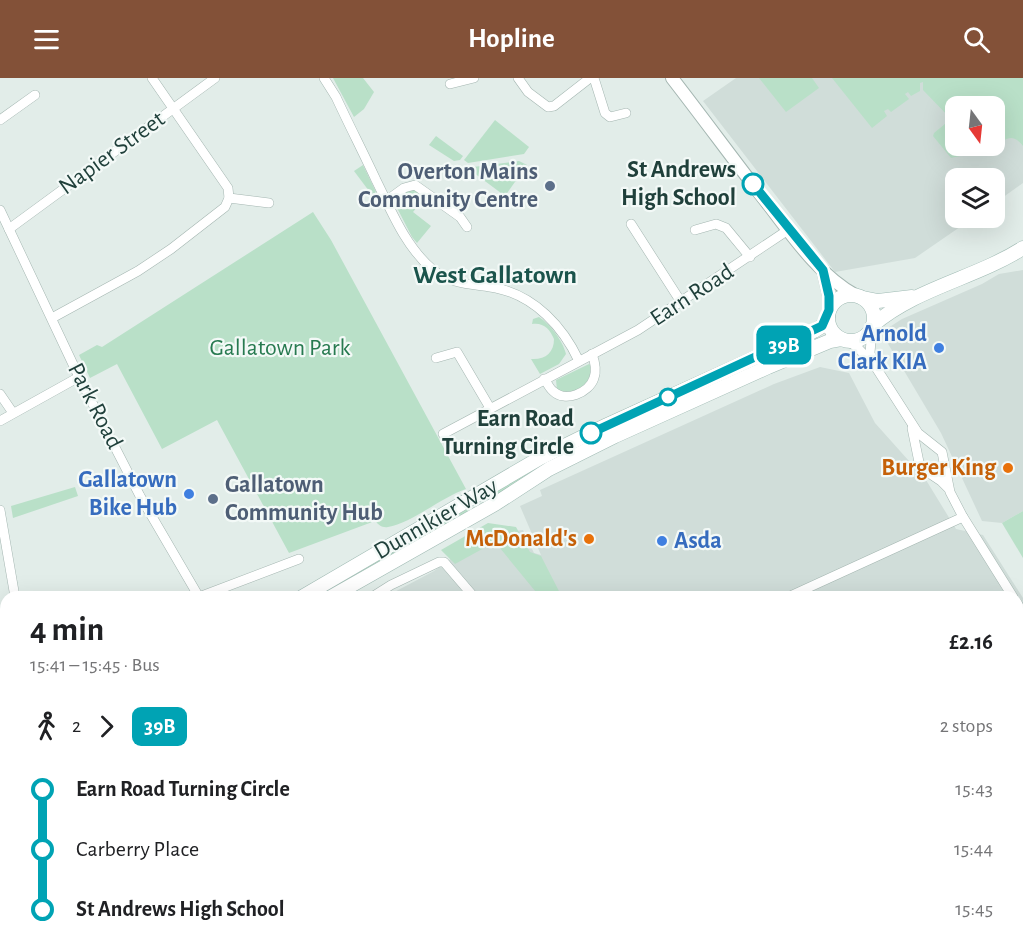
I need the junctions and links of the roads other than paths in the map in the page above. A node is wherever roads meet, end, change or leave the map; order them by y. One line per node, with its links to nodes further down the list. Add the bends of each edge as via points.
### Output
1 (152, 78): 11 (street)
2 (215, 78): 11 (street, Napier Street)
3 (324, 78): 15 (street)
4 (474, 78): 9 (street)
5 (518, 78): 8 (street, via 542,105 551,107)
6 (592, 78): 8 (street); 12 (street, via 605,113 610,117)
7 (672, 78): 22 (street)
8 (580, 81)
9 (450, 84)
10 (35, 95): 13 (street)
11 (173, 108): 14 (street, via 228,188); 20 (street, Napier Street)
12 (626, 113)
13 (0, 120)
14 (229, 198): 16 (street); 30 (street, via 225,207 171,249)
15 (386, 201): 19 (street, via 415,185 460,217); 35 (street, via 400,228 429,267 461,284 497,288 522,296 549,316)
16 (269, 203)
17 (0, 210): 20 (street, Park Road)
18 (631, 224): 28 (street)
19 (467, 227)
20 (9, 229): 30 (street, Park Road)
21 (695, 230): 24 (street, via 716,224 726,228)
22 (788, 230): 24 (street, Earn Road); 25 (street)
23 (1023, 248): 27 (main road)
24 (750, 257): 28 (street, Earn Road)
25 (823, 270): 26 (street, via 844,289); 29 (street)
26 (859, 296): 27 (main road, via 878,301); 29 (main road, via 842,296); 31 (main road, via 873,310)
27 (916, 297): 31 (main road)
28 (681, 302): 33 (street, Earn Road)
29 (828, 313): 32 (main road, via 831,330); 56 (main road, Dunnikier Way, via 822,326 814,331 540,458)
30 (52, 318): 37 (street, Park Road)
31 (872, 327): 32 (main road, via 861,339); 36 (street, via 870,353)
32 (844, 340): 36 (street); 57 (main road, Dunnikier Way, via 819,345 749,375 549,469)
33 (592, 354): 35 (street, Earn Road); 38 (street, via 594,380 580,393 566,396 553,392)
34 (436, 358): 40 (street, via 457,352)
35 (579, 361): 38 (street, Earn Road)
36 (875, 366): 43 (street)
37 (79, 377): 41 (street); 54 (street, Park Road, via 140,496)
38 (544, 379): 40 (street, Earn Road)
39 (0, 394): 41 (street)
40 (490, 408): 44 (street, Earn Road)
41 (13, 413): 42 (street)
42 (0, 421)
43 (910, 423): 45 (street); 46 (street)
44 (443, 434)
45 (932, 446): 46 (street); 47 (street, via 941,450)
46 (918, 454): 48 (street, via 920,467)
47 (944, 461): 48 (street, via 940,469); 49 (street)
48 (930, 472): 49 (street)
49 (950, 492): 51 (street)
50 (0, 510): 53 (street)
51 (963, 517): 60 (street); 61 (street)
52 (298, 559): 55 (street)
53 (14, 591)
54 (195, 591)
55 (215, 591)
56 (312, 591)
57 (342, 591)
58 (382, 591): 59 (street, via 439,562 444,562)
59 (469, 591)
60 (801, 591)
61 (1009, 591)

